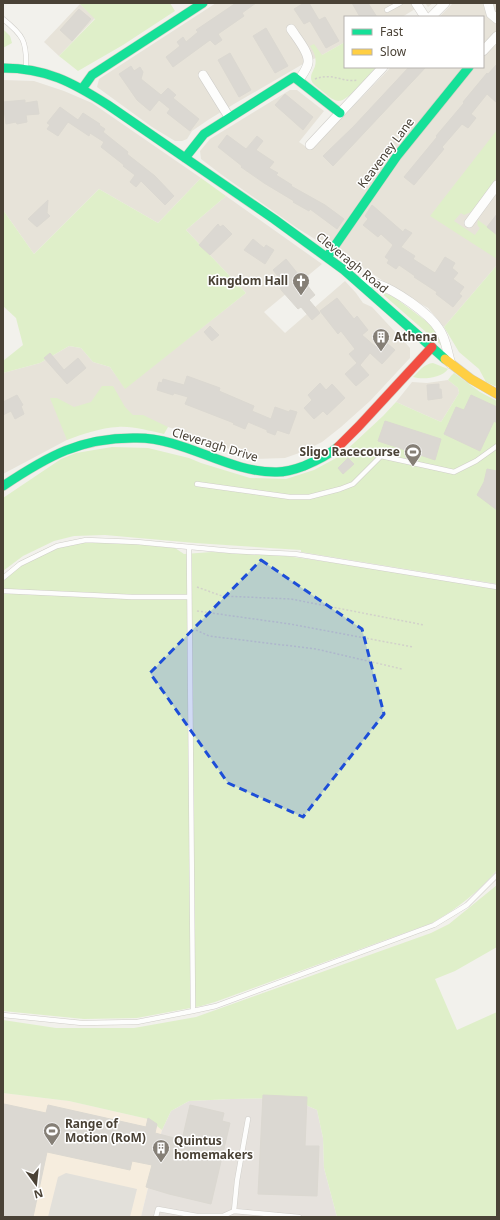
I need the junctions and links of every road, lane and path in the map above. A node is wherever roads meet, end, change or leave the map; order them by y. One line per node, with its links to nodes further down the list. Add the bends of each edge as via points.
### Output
1 (203, 3): 21 (street, via 109,63 92,75)
2 (400, 3): 6 (lane)
3 (416, 3): 7 (street)
4 (445, 3): 8 (street)
5 (488, 3): 10 (street, via 491,14)
6 (387, 10)
7 (424, 16)
8 (432, 16)
9 (3, 18): 17 (lane, via 25,42)
10 (497, 19)
11 (291, 29): 20 (street, via 309,60)
12 (497, 36): 13 (street)
13 (484, 50)
14 (3, 68): 17 (street, Cleveragh Road)
15 (382, 68): 19 (street)
16 (468, 68): 28 (street, Keaveney Lane, via 397,156)
17 (26, 69): 21 (street, Cleveragh Road, via 52,75)
18 (204, 75): 23 (street)
19 (375, 75): 20 (path, via 355,80 324,76); 22 (street)
20 (302, 83): 22 (street); 23 (street, via 294,77)
21 (82, 88): 25 (street, Cleveragh Road)
22 (340, 113): 24 (street)
23 (229, 117): 25 (street, via 204,134)
24 (310, 145)
25 (185, 158): 28 (street, Cleveragh Road)
26 (497, 185): 27 (street)
27 (469, 223)
28 (327, 257): 29 (street, Cleveragh Road)
29 (359, 282): 30 (street, Cleveragh Road); 31 (street, via 378,284 396,293 432,319 442,334)
30 (432, 347): 31 (street, Cleveragh Road); 35 (street, Cleveragh Drive, via 348,437 320,459 303,466 279,472 255,470 168,442 143,437 108,438 70,448 44,460)
31 (451, 364): 32 (street, Cleveragh Road)
32 (497, 394)
33 (497, 446): 34 (lane, via 454,472 381,456 353,484 309,497 277,496)
34 (196, 484)
35 (3, 486)
36 (189, 547): 37 (lane, via 86,540 57,546 20,564); 38 (lane); 39 (lane, via 295,554)
37 (3, 578)
38 (189, 584): 41 (lane); 43 (path, via 222,596 291,598)
39 (497, 587)
40 (3, 591): 41 (lane)
41 (189, 597): 42 (lane)
42 (189, 610): 44 (lane); 45 (path, via 290,624)
43 (424, 625)
44 (190, 626): 46 (path, via 209,636 316,649); 48 (lane)
45 (413, 647)
46 (402, 669)
47 (497, 875): 48 (lane, via 467,905 434,925 216,1006)
48 (193, 1011): 49 (lane, via 137,1022 82,1023)
49 (3, 1015)
50 (248, 1119): 51 (lane)
51 (234, 1211): 52 (lane); 53 (lane, via 223,1216 197,1216 158,1209)
52 (277, 1216): 54 (lane)
53 (156, 1217)
54 (299, 1217)

